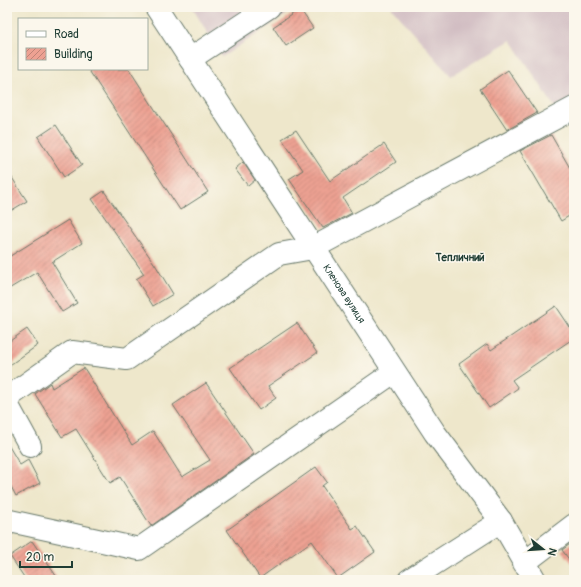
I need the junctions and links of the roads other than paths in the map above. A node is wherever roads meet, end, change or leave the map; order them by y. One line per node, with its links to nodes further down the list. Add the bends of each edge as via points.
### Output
1 (156, 7): 3 (street, Кленова вулиця)
2 (269, 7): 3 (street)
3 (190, 59): 5 (street, Кленова вулиця)
4 (574, 108): 5 (street)
5 (313, 248): 6 (street, Кленова вулиця); 7 (street, via 279,254 127,359 72,352)
6 (394, 372): 10 (street, Кленова вулиця, via 435,433); 11 (street, via 139,549 10,522)
7 (7, 398)
8 (7, 404): 9 (street)
9 (30, 446)
10 (501, 522): 13 (street, Кленова вулиця); 14 (street)
11 (7, 524)
12 (574, 525): 13 (street)
13 (529, 572)
14 (409, 580)

